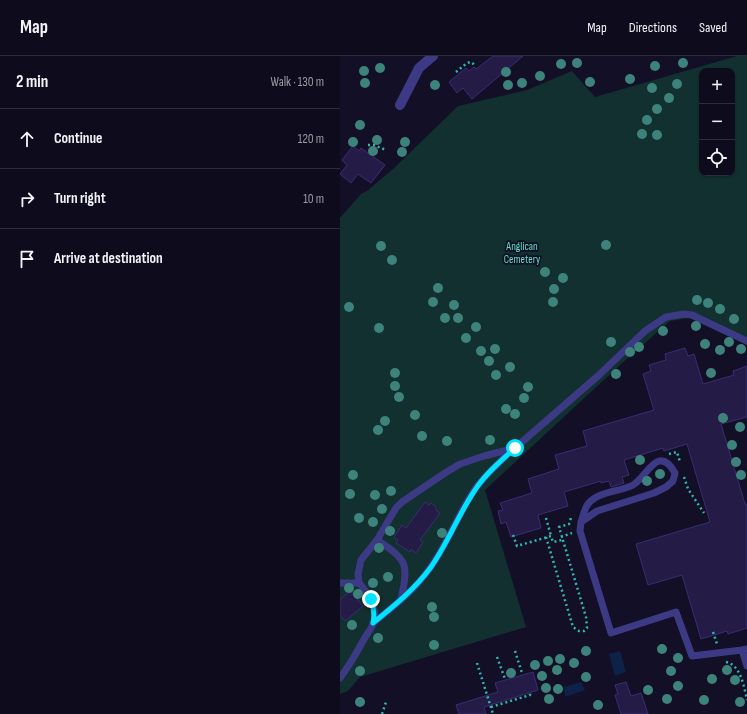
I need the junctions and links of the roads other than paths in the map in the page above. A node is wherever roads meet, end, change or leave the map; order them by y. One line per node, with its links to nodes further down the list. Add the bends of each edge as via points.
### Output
1 (433, 56): 2 (street, via 419,68)
2 (400, 105)
3 (747, 342): 4 (lane, via 692,314 666,317 645,331)
4 (515, 448): 6 (lane, via 460,464 411,495 396,508); 9 (lane, via 488,472 475,489 431,567)
5 (581, 522): 5 (lane, via 597,511 666,487 673,481 675,473 665,461 652,464 633,485 601,495 588,504); 11 (lane, via 580,531 611,633 676,612 692,656)
6 (377, 540): 8 (lane, via 362,560 358,574); 9 (lane, via 401,558 405,574)
7 (340, 583): 8 (lane)
8 (359, 583): 10 (lane, via 374,607)
9 (401, 600): 10 (lane)
10 (373, 623): 13 (lane)
11 (745, 650): 12 (lane)
12 (747, 666)
13 (340, 678)

